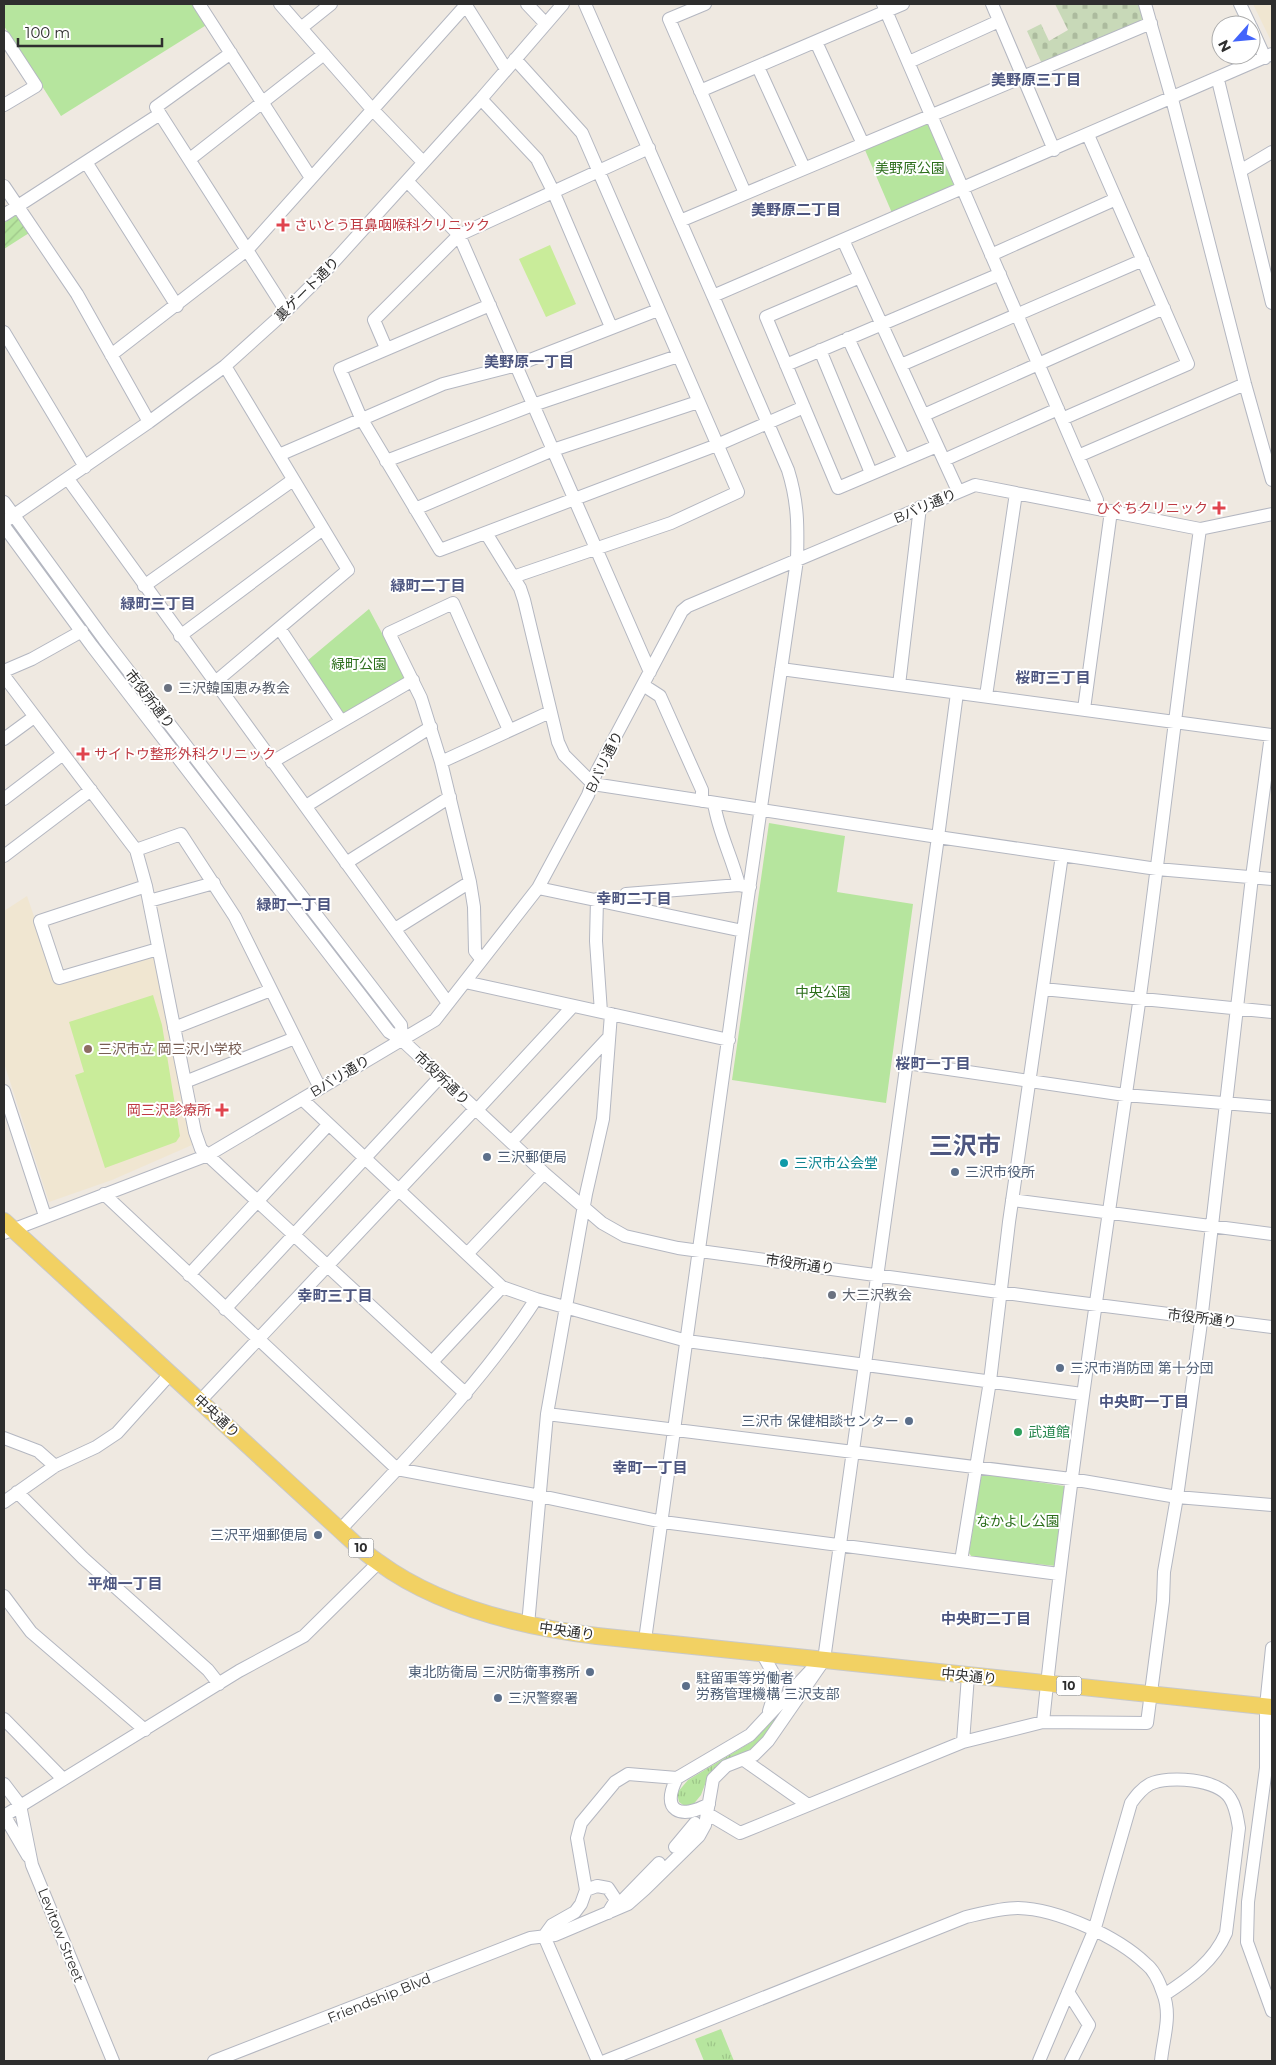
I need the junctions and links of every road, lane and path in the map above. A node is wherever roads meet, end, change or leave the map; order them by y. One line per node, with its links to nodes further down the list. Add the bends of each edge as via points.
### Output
1 (199, 4): 20 (street)
2 (280, 4): 16 (street)
3 (331, 4): 16 (street)
4 (466, 4): 26 (street); 34 (street)
5 (527, 4): 15 (street)
6 (563, 4): 15 (street, 裏ゲート通り)
7 (585, 4): 39 (street)
8 (705, 4): 29 (street, via 669,19)
9 (903, 4): 12 (street)
10 (992, 4): 13 (street)
11 (1145, 4): 14 (street)
12 (884, 8): 18 (street); 24 (street)
13 (999, 21): 24 (street); 27 (street)
14 (1152, 22): 27 (street); 31 (street)
15 (545, 23): 23 (street, 裏ゲート通り)
16 (301, 28): 21 (street)
17 (4, 37): 33 (street, via 36,86)
18 (816, 42): 25 (street); 38 (street)
19 (1261, 43): 22 (street)
20 (231, 53): 32 (street); 35 (street, via 156,108)
21 (324, 54): 32 (street); 34 (street)
22 (1269, 56): 28 (street)
23 (515, 59): 26 (street, 裏ゲート通り); 46 (street, via 582,133)
24 (909, 62): 36 (street)
25 (758, 67): 29 (street); 45 (street)
26 (506, 69): 30 (street, 裏ゲート通り)
27 (1024, 77): 36 (street); 40 (street)
28 (1218, 80): 31 (street); 47 (street)
29 (700, 91): 53 (street)
30 (481, 99): 44 (street, 裏ゲート通り); 52 (street, via 537,159)
31 (1172, 99): 37 (street); 86 (street)
32 (263, 102): 42 (street); 48 (street)
33 (4, 105)
34 (372, 108): 44 (street); 48 (street)
35 (160, 114): 42 (street); 43 (street)
36 (931, 115): 38 (street); 51 (street)
37 (1088, 136): 40 (street); 54 (street)
38 (863, 144): 45 (street)
39 (649, 148): 46 (street); 57 (street)
40 (1054, 150): 51 (street)
41 (1272, 152): 47 (street)
42 (190, 159): 60 (street)
43 (86, 162): 55 (street); 68 (street)
44 (423, 162): 49 (street, 裏ゲート通り)
45 (804, 168): 53 (street)
46 (599, 170): 52 (street); 70 (street)
47 (1240, 171): 66 (street)
48 (311, 178): 60 (street)
49 (406, 181): 58 (street); 71 (street, 裏ゲート通り)
50 (4, 186): 55 (street)
51 (963, 188): 59 (street); 61 (street)
52 (553, 191): 58 (street); 74 (street)
53 (745, 193): 57 (street)
54 (1116, 199): 61 (street); 62 (street)
55 (17, 207): 56 (street); 79 (street, via 77,294)
56 (4, 215)
57 (680, 221): 65 (street)
58 (459, 235): 67 (street); 77 (street, via 374,320)
59 (842, 240): 64 (street); 65 (street)
60 (248, 249): 68 (street); 71 (street)
61 (992, 255): 63 (street)
62 (1143, 260): 69 (street); 72 (street)
63 (1000, 274): 72 (street); 73 (street)
64 (860, 277): 73 (street); 85 (street, via 766,317)
65 (712, 296): 94 (street)
66 (1272, 303)
67 (490, 305): 77 (street); 82 (street)
68 (177, 306): 79 (street)
69 (1164, 308): 81 (street); 90 (street, via 1188,364)
70 (658, 310): 74 (street); 80 (street)
71 (286, 311): 84 (street, 裏ゲート通り)
72 (1017, 314): 81 (street); 83 (street)
73 (882, 323): 76 (street); 83 (street)
74 (611, 327): 82 (street)
75 (4, 332): 103 (street)
76 (848, 338): 78 (street); 100 (street)
77 (386, 348): 92 (street, via 340,369)
78 (820, 350): 85 (street); 104 (street)
79 (111, 355): 93 (street)
80 (678, 356): 87 (street); 88 (street)
81 (1038, 363): 90 (street); 91 (street)
82 (517, 364): 88 (street); 92 (street, via 443,384)
83 (901, 365): 91 (street)
84 (225, 366): 93 (street, 裏ゲート通り); 98 (street)
85 (786, 366): 89 (street)
86 (1245, 384): 99 (street); 107 (street)
87 (698, 402): 95 (street); 97 (street)
88 (533, 404): 97 (street); 102 (street)
89 (804, 407): 94 (street); 104 (street, via 838,488)
90 (1060, 414): 99 (street); 101 (street)
91 (924, 415): 96 (street)
92 (361, 418): 98 (street); 102 (street)
93 (149, 422): 103 (street, 裏ゲート通り)
94 (768, 423): 95 (street); 123 (street, via 795,492)
95 (717, 445): 110 (street); 122 (street, via 738,492 671,524)
96 (937, 446): 100 (street); 101 (street)
97 (553, 450): 110 (street); 114 (street)
98 (279, 455): 106 (street)
99 (1078, 456): 113 (street, via 1097,500)
100 (904, 460): 104 (street)
101 (944, 460): 108 (street)
102 (386, 461): 114 (street)
103 (85, 467): 105 (street, 裏ゲート通り)
104 (871, 473)
105 (68, 479): 117 (street, 裏ゲート通り); 125 (street)
106 (293, 480): 120 (street); 125 (street)
107 (1272, 480)
108 (958, 491): 109 (street, Bバリ通り, via 975,485); 112 (street, Bバリ通り)
109 (1016, 493): 113 (street, Bバリ通り); 137 (street)
110 (574, 499): 121 (street); 122 (street)
111 (4, 502): 117 (street, 市役所通り)
112 (920, 508): 123 (street, Bバリ通り); 135 (street)
113 (1097, 508): 115 (street, Bバリ通り)
114 (415, 509): 121 (street, via 440,550)
115 (1111, 511): 119 (street, Bバリ通り); 138 (street)
116 (1272, 514): 119 (street, Bバリ通り)
117 (9, 519): 189 (street, 市役所通り, via 401,1025)
118 (4, 526): 127 (street, 市役所通り)
119 (1200, 529): 142 (street)
120 (323, 530): 126 (street, via 348,570); 128 (street)
121 (486, 533): 124 (street)
122 (596, 549): 124 (street); 130 (street)
123 (797, 560): 129 (street); 130 (street, Bバリ通り, via 688,606 682,611)
124 (513, 577): 139 (street, via 524,600)
125 (144, 586): 128 (street)
126 (280, 629): 133 (street); 141 (street)
127 (82, 631): 131 (street); 189 (street, 市役所通り, via 389,1032)
128 (180, 636): 133 (street)
129 (781, 669): 135 (street); 156 (street)
130 (650, 672): 134 (street, Bバリ通り)
131 (4, 676): 140 (street)
132 (413, 680): 141 (street); 143 (street); 144 (street, via 388,633 452,603)
133 (214, 683): 148 (street)
134 (643, 685): 150 (street, Bバリ通り); 154 (street, via 660,696)
135 (899, 685): 136 (street)
136 (957, 693): 137 (street); 157 (street)
137 (986, 696): 138 (street)
138 (1084, 709): 142 (street)
139 (550, 712): 144 (street); 150 (street, via 564,755)
140 (34, 717): 146 (street); 147 (street)
141 (341, 721): 148 (street)
142 (1174, 721): 145 (street); 162 (street)
143 (431, 727): 149 (street); 155 (street)
144 (509, 730): 149 (street)
145 (1272, 735): 163 (street)
146 (4, 739)
147 (63, 754): 151 (street); 153 (street)
148 (272, 762): 155 (street)
149 (441, 762): 152 (street)
150 (593, 784): 154 (street); 169 (street, Bバリ通り)
151 (91, 790): 158 (street); 159 (street)
152 (450, 797): 161 (street); 165 (street)
153 (4, 799)
154 (708, 802): 156 (street); 168 (street)
155 (306, 806): 161 (street)
156 (762, 810): 157 (street); 168 (street)
157 (938, 837): 160 (street); 191 (street)
158 (136, 850): 166 (street, via 182,834); 167 (street)
159 (4, 856)
160 (1062, 856): 162 (street); 178 (street)
161 (346, 863): 173 (street)
162 (1157, 869): 163 (street); 180 (street)
163 (1252, 877): 164 (street); 183 (street)
164 (1272, 879)
165 (470, 882): 173 (street); 176 (street, via 475,951)
166 (214, 883): 171 (street); 179 (street, via 235,917)
167 (146, 886): 171 (street); 175 (street, via 40,921 59,978)
168 (744, 886): 172 (street, via 626,894); 174 (street)
169 (538, 888): 170 (street); 176 (street, Bバリ通り)
170 (597, 900): 172 (street); 185 (street, via 596,941)
171 (149, 901): 175 (street)
172 (621, 905): 174 (street)
173 (395, 929): 181 (street)
174 (743, 931): 190 (street)
175 (158, 949): 186 (street)
176 (482, 960): 177 (street, Bバリ通り)
177 (465, 982): 181 (street, Bバリ通り); 182 (street)
178 (1043, 989): 180 (street); 194 (street)
179 (271, 990): 186 (street); 188 (street)
180 (1139, 1000): 183 (street); 197 (street)
181 (448, 1003): 189 (street, Bバリ通り, via 435,1020)
182 (573, 1006): 185 (street); 201 (street)
183 (1236, 1009): 184 (street); 199 (street)
184 (1272, 1012)
185 (606, 1013): 187 (street); 190 (street)
186 (174, 1028): 193 (street)
187 (609, 1037): 203 (street); 211 (street, via 603,1119)
188 (295, 1038): 193 (street); 195 (street)
189 (402, 1040): 192 (street, 市役所通り); 195 (street, Bバリ通り)
190 (729, 1040): 218 (street)
191 (907, 1063): 194 (street); 222 (street)
192 (440, 1077): 201 (street, 市役所通り); 205 (street)
193 (185, 1082): 204 (street, via 195,1132 201,1148)
194 (1029, 1082): 197 (street); 210 (street)
195 (320, 1088): 198 (street, Bバリ通り)
196 (4, 1091): 213 (street)
197 (1125, 1095): 199 (street); 212 (street)
198 (302, 1099): 202 (street); 204 (street, Bバリ通り)
199 (1225, 1103): 200 (street); 214 (street)
200 (1272, 1107)
201 (475, 1110): 203 (street, 市役所通り); 207 (street)
202 (328, 1125): 205 (street); 209 (street)
203 (511, 1142): 206 (street, 市役所通り)
204 (208, 1155): 208 (street, Bバリ通り); 209 (street)
205 (364, 1159): 207 (street); 216 (street)
206 (544, 1173): 211 (street, 市役所通り); 219 (street)
207 (399, 1191): 219 (street); 220 (street)
208 (104, 1194): 213 (street, Bバリ通り); 221 (street)
209 (258, 1200): 216 (street); 221 (street)
210 (1012, 1200): 212 (street); 224 (street)
211 (584, 1209): 218 (street, 市役所通り, via 625,1236 647,1243); 227 (street)
212 (1107, 1212): 214 (street); 226 (street)
213 (45, 1216): 215 (street, Bバリ通り)
214 (1211, 1225): 217 (street); 229 (street)
215 (7, 1227): 235 (main road, 中央通り / 10)
216 (294, 1234): 220 (street); 228 (street)
217 (1272, 1234)
218 (700, 1251): 222 (street, 市役所通り); 232 (street)
219 (467, 1254): 223 (street)
220 (328, 1265): 231 (street); 233 (street)
221 (189, 1275): 228 (street)
222 (878, 1275): 224 (street, 市役所通り); 234 (street)
223 (502, 1286): 225 (street); 233 (street)
224 (1000, 1292): 226 (street, 市役所通り); 236 (street)
225 (536, 1299): 227 (street); 237 (street)
226 (1096, 1305): 229 (street, 市役所通り); 238 (street)
227 (566, 1308): 232 (street); 240 (street)
228 (225, 1309): 231 (street)
229 (1201, 1318): 230 (street, 市役所通り); 250 (street)
230 (1272, 1327)
231 (257, 1340): 239 (street); 246 (street)
232 (687, 1341): 234 (street); 241 (street)
233 (432, 1362): 237 (street)
234 (865, 1364): 236 (street); 243 (street)
235 (171, 1373): 239 (main road, 中央通り / 10); 244 (street, via 117,1433)
236 (990, 1381): 238 (street); 245 (street)
237 (466, 1394): 246 (street)
238 (1082, 1394): 247 (street)
239 (200, 1401): 254 (main road, 中央通り / 10)
240 (547, 1414): 241 (street); 249 (street)
241 (675, 1432): 243 (street); 253 (street)
242 (4, 1438): 244 (street, via 38,1451)
243 (852, 1453): 245 (street); 255 (street)
244 (55, 1466): 248 (street)
245 (974, 1467): 247 (street); 256 (street)
246 (397, 1469): 249 (street); 254 (street)
247 (1072, 1479): 250 (street); 258 (street)
248 (17, 1492): 251 (street); 266 (street, via 82,1558 208,1670)
249 (540, 1496): 253 (street); 260 (street)
250 (1177, 1497): 252 (street); 268 (street, via 1164,1572)
251 (4, 1502)
252 (1272, 1505)
253 (663, 1522): 255 (street); 261 (street)
254 (340, 1530): 257 (main road, 中央通り / 10)
255 (840, 1546): 256 (street); 264 (street)
256 (961, 1561): 258 (street)
257 (378, 1563): 260 (main road, 中央通り / 10, via 469,1608); 266 (street, via 304,1636)
258 (1059, 1574): 267 (street)
259 (4, 1596): 273 (street, via 31,1632)
260 (528, 1625): 261 (main road, 中央通り / 10)
261 (646, 1640): 263 (main road, 中央通り / 10)
262 (1272, 1648): 269 (street)
263 (762, 1653): 264 (main road, 中央通り / 10); 271 (street, via 778,1682)
264 (824, 1660): 265 (main road, 中央通り / 10); 271 (street, via 804,1675); 275 (street, Friendship Blvd, via 768,1741)
265 (968, 1676): 267 (main road, 中央通り / 10); 274 (street)
266 (219, 1684): 273 (street)
267 (1047, 1684): 268 (main road, 中央通り / 10); 272 (street)
268 (1152, 1694): 269 (main road, 中央通り / 10); 272 (street, via 1147,1723)
269 (1269, 1706): 291 (street, via 1266,1768 1248,1902 1247,1942)
270 (4, 1719): 277 (street)
271 (765, 1720): 276 (street, via 750,1735)
272 (1043, 1722): 274 (street)
273 (145, 1730): 277 (street)
274 (963, 1742): 279 (street)
275 (744, 1760): 279 (street); 281 (street, Friendship Blvd, via 726,1766 713,1778)
276 (677, 1778): 281 (street, via 671,1791 671,1802 676,1810 684,1813); 285 (street, via 628,1774 605,1792 581,1823 576,1838)
277 (63, 1779): 280 (street)
278 (4, 1784): 280 (street)
279 (808, 1804): 281 (street, via 740,1833)
280 (20, 1805): 282 (street); 284 (street, Levitow Street)
281 (709, 1809): 286 (street, Friendship Blvd, via 706,1825 699,1836 628,1904)
282 (4, 1815): 284 (street)
283 (695, 1823): 286 (street, via 624,1899)
284 (32, 1864): 292 (street, Levitow Street)
285 (586, 1890): 286 (street, via 597,1886 608,1888 616,1900); 288 (street, via 576,1912 552,1925)
286 (610, 1909): 288 (street, Friendship Blvd, via 555,1935)
287 (1094, 1931): 289 (street); 290 (street, via 1148,1964); 290 (street, via 1131,1804 1139,1792 1157,1781 1170,1780 1206,1782 1230,1797 1237,1811 1239,1828 1226,1932 1210,1960); 295 (street, via 1069,1919 1018,1908 966,1917)
288 (544, 1936): 293 (street, Friendship Blvd, via 530,1938); 294 (street)
289 (1068, 1992): 296 (street); 297 (street, via 1089,2025)
290 (1164, 1995): 298 (street, via 1167,2031)
291 (1272, 2011)
292 (113, 2061)
293 (214, 2061)
294 (598, 2061)
295 (605, 2061)
296 (1039, 2061)
297 (1071, 2061)
298 (1161, 2061)

